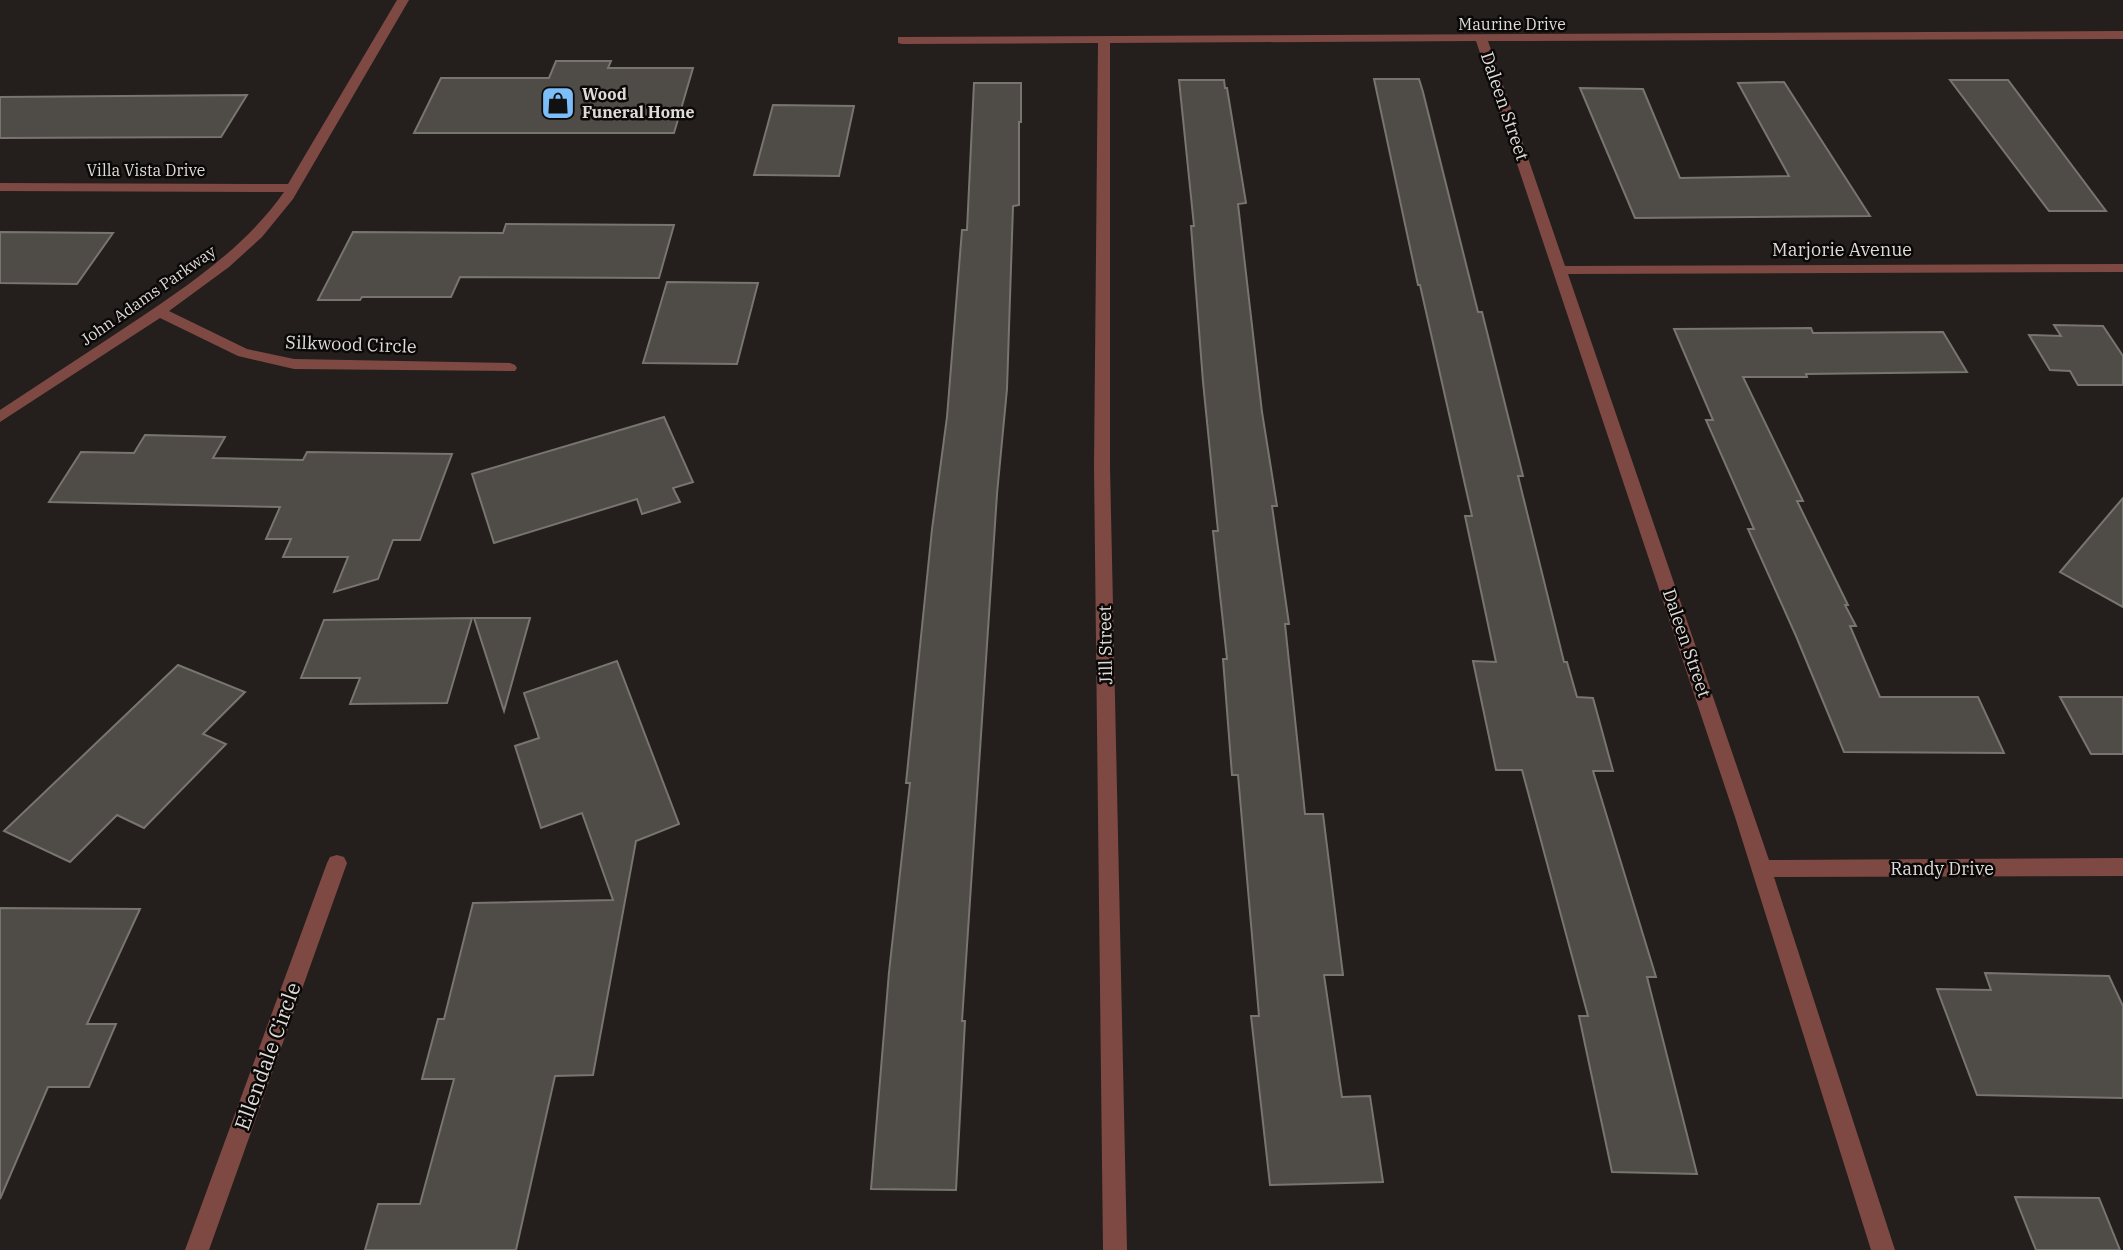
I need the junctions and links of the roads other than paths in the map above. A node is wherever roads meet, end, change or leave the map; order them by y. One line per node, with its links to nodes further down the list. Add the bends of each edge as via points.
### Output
1 (403, 0): 7 (street, John Adams Parkway)
2 (2123, 35): 4 (street, Maurine Drive)
3 (902, 40): 5 (street, Maurine Drive)
4 (1482, 40): 5 (street, Maurine Drive); 9 (street, Daleen Street)
5 (1104, 41): 17 (street, Jill Street, via 1102,467)
6 (0, 187): 7 (street, Villa Vista Drive)
7 (292, 188): 10 (street, John Adams Parkway, via 240,249)
8 (2123, 268): 9 (street, Marjorie Avenue)
9 (1562, 270): 15 (street, Daleen Street)
10 (159, 312): 11 (street, Silkwood Circle, via 243,353 293,364); 12 (street, John Adams Parkway)
11 (510, 368)
12 (0, 417)
13 (337, 863): 16 (street, Ellendale Circle)
14 (2123, 867): 15 (street, Randy Drive)
15 (1762, 869): 18 (street, Daleen Street)
16 (197, 1250)
17 (1115, 1250)
18 (1884, 1250)

